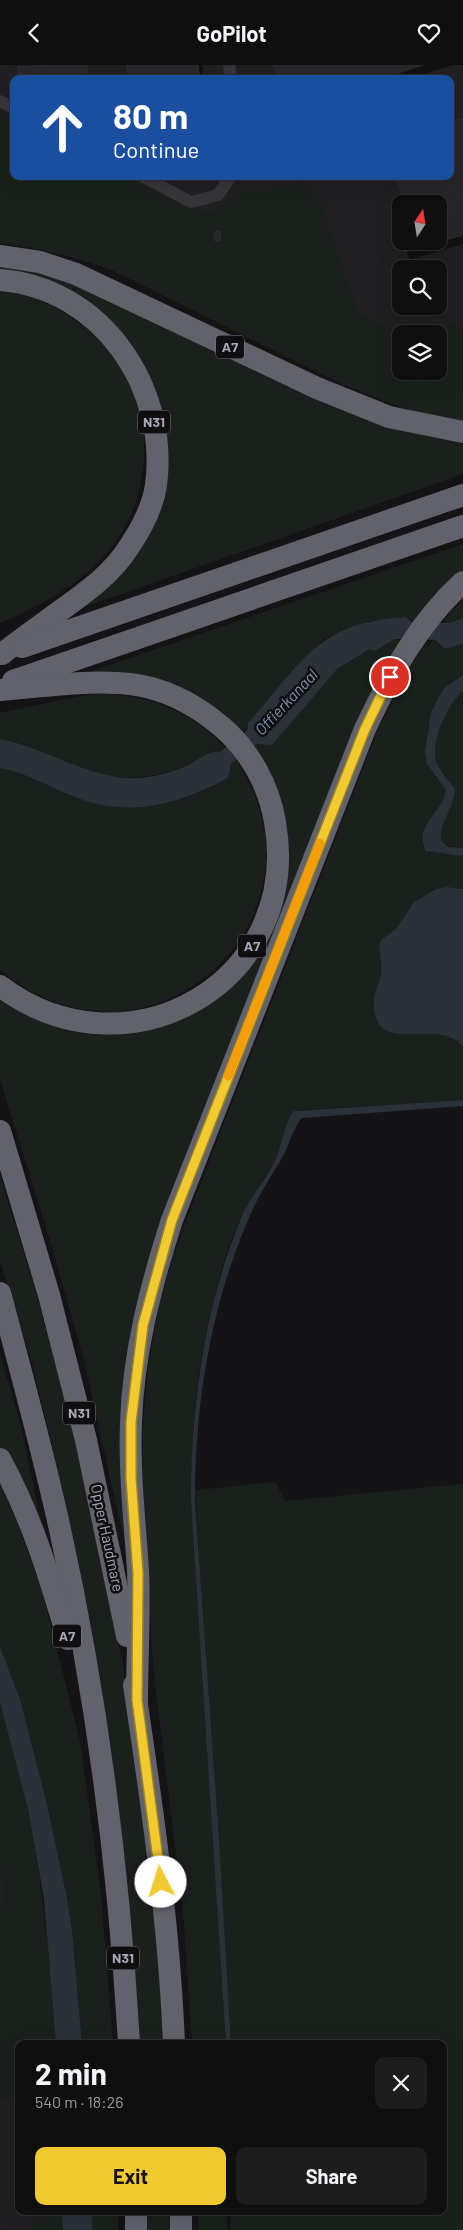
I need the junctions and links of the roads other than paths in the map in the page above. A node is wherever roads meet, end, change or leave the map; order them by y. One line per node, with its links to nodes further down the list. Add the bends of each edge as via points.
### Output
1 (150, 180): 2 (street, via 191,202 218,195)
2 (228, 180)
3 (0, 257): 5 (highway, A7, via 40,262 76,274 317,388 390,417)
4 (0, 280): 9 (highway, N31, via 48,291 103,327 118,343 141,381 153,417 158,446 156,487 146,519 114,568)
5 (463, 432)
6 (463, 495): 9 (highway)
7 (463, 526): 10 (highway)
8 (463, 582): 16 (highway, N31, via 426,620 411,642 365,729 175,1212 154,1280 143,1325 131,1422 131,1478 138,1573)
9 (1, 654)
10 (0, 685)
11 (0, 690): 12 (highway, A7, via 94,682 131,684 180,698 233,736 249,757 268,793 280,858 274,898 265,923 249,950 228,976 202,997 168,1013 147,1021 109,1025 79,1022 18,1000)
12 (0, 986)
13 (0, 1131): 16 (highway, Opper Haudmare / N31, via 49,1295 86,1440 125,1623)
14 (0, 1293): 17 (highway, N31, via 58,1518)
15 (0, 1459): 17 (highway, A7, via 39,1543)
16 (137, 1700): 19 (highway, Opper Haudmare / N31, via 158,1845)
17 (96, 1729): 18 (highway, N31, via 125,1972)
18 (128, 2040)
19 (174, 2040)
20 (136, 2215): 22 (highway)
21 (181, 2215): 23 (highway)
22 (136, 2230)
23 (181, 2230)

